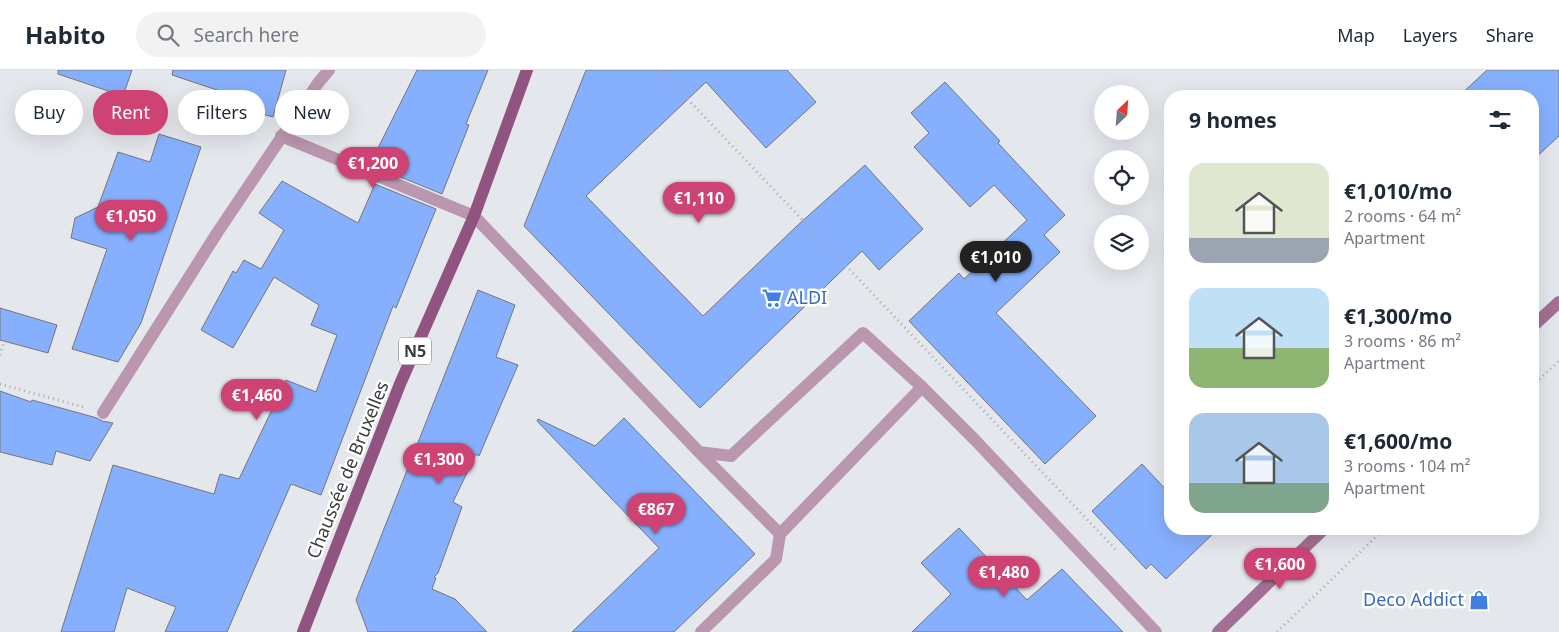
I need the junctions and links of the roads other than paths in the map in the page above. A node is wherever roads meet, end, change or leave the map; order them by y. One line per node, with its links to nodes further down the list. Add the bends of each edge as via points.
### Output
1 (328, 70): 3 (street)
2 (527, 70): 4 (main road, Chaussée de Bruxelles / N5)
3 (281, 136): 4 (street); 8 (street)
4 (474, 216): 9 (street); 12 (main road, Chaussée de Bruxelles / N5, via 400,384)
5 (1559, 302): 6 (main road)
6 (1539, 321)
7 (922, 387): 9 (street, via 863,333 731,456); 10 (street); 14 (street)
8 (103, 413)
9 (699, 452): 10 (street)
10 (780, 534): 13 (street, via 776,559)
11 (1318, 535): 15 (main road)
12 (303, 632)
13 (701, 632)
14 (1156, 632)
15 (1218, 632)

